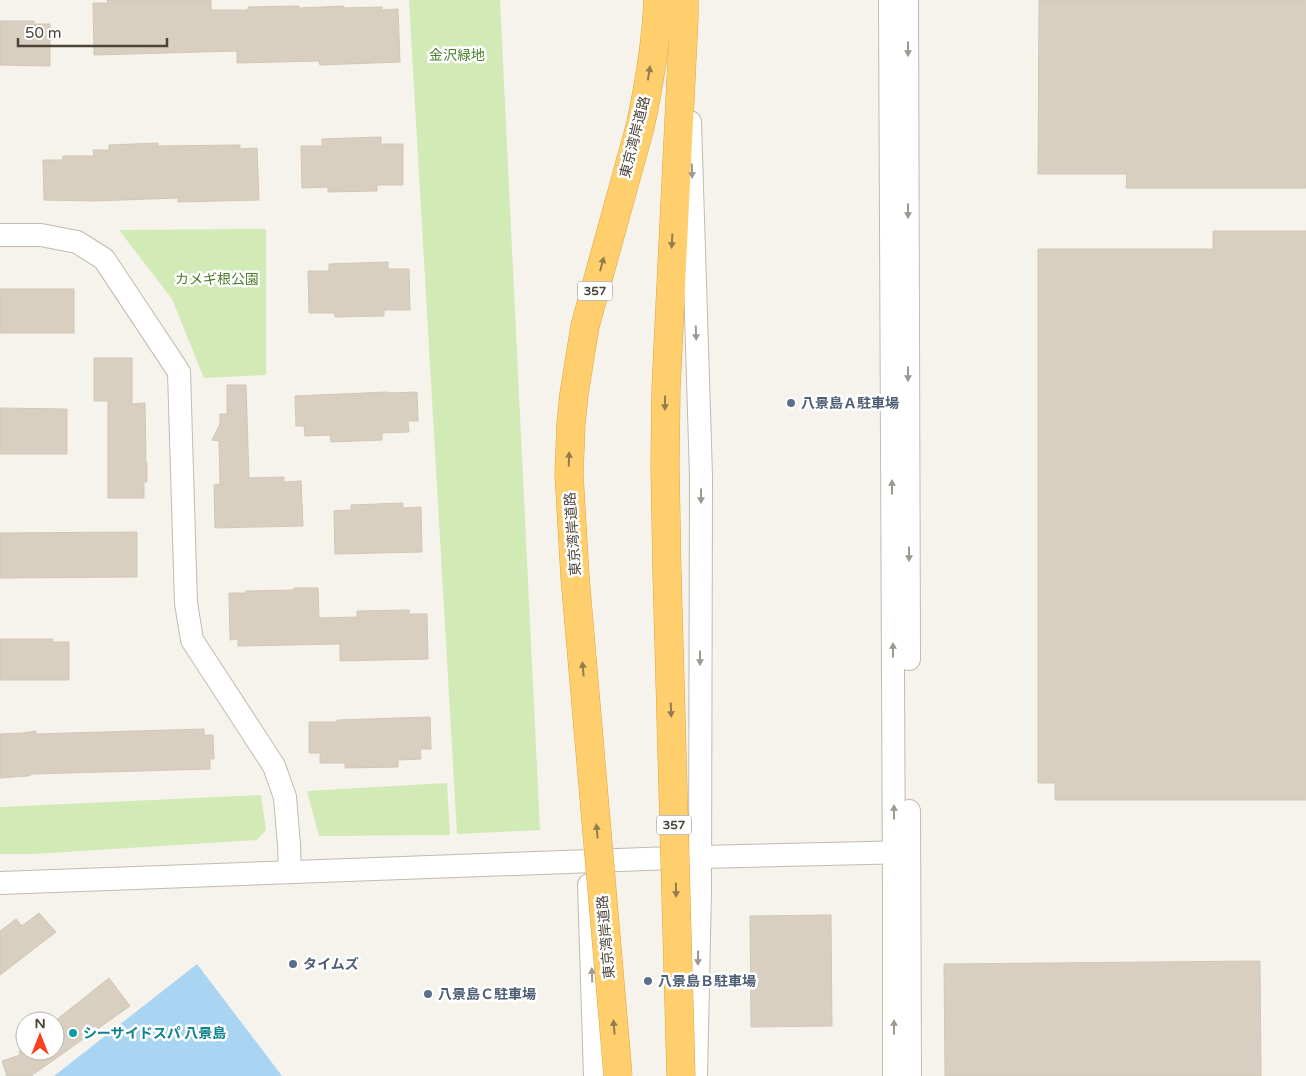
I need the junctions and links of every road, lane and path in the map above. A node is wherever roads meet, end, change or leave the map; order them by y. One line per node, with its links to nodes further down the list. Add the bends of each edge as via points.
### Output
1 (658, 0): 12 (highway, 東京湾岸道路 / 357, one-way to 1, bridge, via 569,474 574,394 585,326 640,127)
2 (890, 0): 6 (street, one-way to 2)
3 (907, 0): 6 (street, one-way to 6)
4 (684, 9): 7 (street, one-way to 7, via 701,476); 13 (highway, 357, one-way to 13, bridge, via 665,465)
5 (0, 235): 9 (street, via 41,235 77,242 104,259 179,372 186,603 192,640 274,766 285,797)
6 (902, 852): 7 (street); 15 (street, one-way to 6); 16 (street)
7 (700, 857): 8 (street); 14 (street, one-way to 14)
8 (588, 861): 9 (street); 11 (street, one-way to 8)
9 (290, 872): 10 (street)
10 (0, 883)
11 (595, 1076)
12 (618, 1076)
13 (681, 1076)
14 (696, 1076)
15 (894, 1076)
16 (910, 1076)

